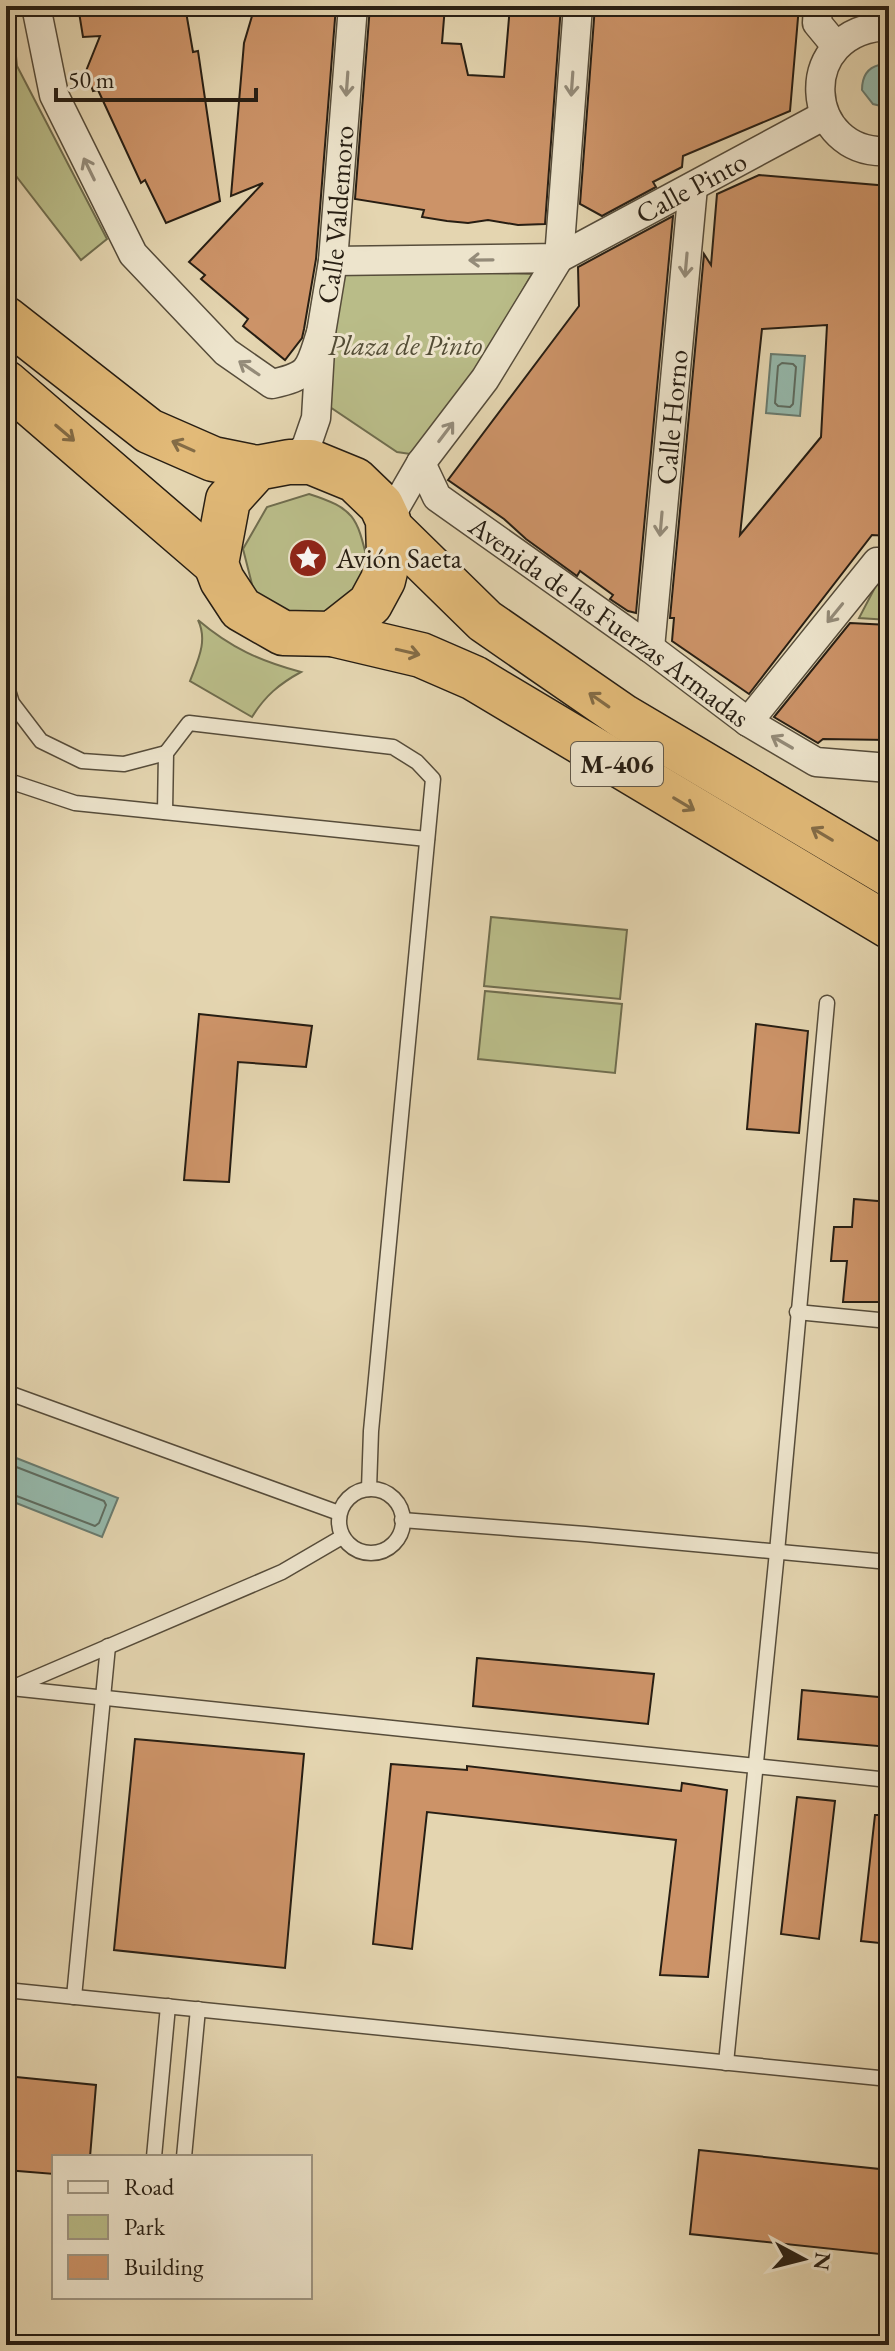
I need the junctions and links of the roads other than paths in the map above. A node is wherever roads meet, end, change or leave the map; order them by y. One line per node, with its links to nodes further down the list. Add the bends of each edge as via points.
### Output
1 (36, 6): 13 (street, one-way to 1, via 310,367 298,378 272,384 226,352 133,254 54,95)
2 (353, 6): 11 (street, Calle Valdemoro, one-way to 11)
3 (578, 6): 10 (street, one-way to 10)
4 (818, 6): 6 (street, via 817,23)
5 (889, 26): 6 (street, via 869,27)
6 (836, 46): 7 (street, via 820,81)
7 (825, 115): 8 (street, via 850,143); 9 (street, Calle Pinto)
8 (889, 151)
9 (693, 187): 10 (street, Calle Pinto); 21 (street, Calle Horno, one-way to 21)
10 (559, 258): 11 (street, one-way to 11); 15 (street, one-way to 10, via 485,379)
11 (333, 261): 13 (street, Calle Valdemoro)
12 (6, 319): 16 (highway, M-406, one-way to 12, via 213,459 149,431)
13 (321, 333): 16 (street, Calle Valdemoro, via 316,418 306,447)
14 (6, 383): 19 (highway, M-406, one-way to 19)
15 (421, 463): 17 (street); 21 (street, Avenida de las Fuerzas Armadas, via 437,497)
16 (273, 465): 17 (highway, M-406, via 311,462 355,480 381,505); 19 (highway, via 228,500)
17 (389, 524): 20 (highway, via 383,580 370,604); 29 (highway, M-406, one-way to 17, via 624,717 485,621)
18 (889, 563): 23 (street, one-way to 23, via 877,562)
19 (216, 564): 20 (highway, M-406, via 241,609 283,633)
20 (332, 634): 30 (highway, M-406, one-way to 30, via 421,655 474,678)
21 (650, 648): 23 (street, Avenida de las Fuerzas Armadas)
22 (6, 684): 24 (lane, via 12,703 41,741 82,761 124,764)
23 (748, 722): 25 (street, Avenida de las Fuerzas Armadas, one-way to 23, via 816,762)
24 (166, 753): 27 (lane); 28 (lane, via 189,723 393,747 433,779)
25 (889, 768)
26 (6, 780): 27 (lane, via 75,803)
27 (165, 812): 28 (lane)
28 (427, 839): 35 (lane)
29 (889, 874)
30 (889, 926)
31 (827, 1003): 32 (lane)
32 (797, 1312): 33 (lane); 39 (lane)
33 (889, 1321)
34 (6, 1392): 36 (lane)
35 (369, 1489): 36 (lane, via 347,1499); 37 (lane, via 397,1501)
36 (339, 1513): 38 (lane)
37 (402, 1520): 38 (lane, via 398,1539 373,1554 350,1546); 39 (lane)
38 (342, 1537): 41 (lane, via 282,1572)
39 (777, 1552): 40 (lane); 44 (lane)
40 (889, 1562)
41 (108, 1646): 42 (lane); 43 (lane)
42 (8, 1689): 43 (lane)
43 (104, 1698): 44 (lane); 47 (lane)
44 (756, 1765): 45 (lane); 50 (lane)
45 (889, 1780)
46 (6, 1990): 47 (lane)
47 (74, 1997): 48 (lane)
48 (168, 2006): 49 (lane); 52 (lane)
49 (198, 2009): 50 (lane); 53 (lane)
50 (726, 2063): 51 (lane)
51 (889, 2079)
52 (154, 2155)
53 (184, 2155)

